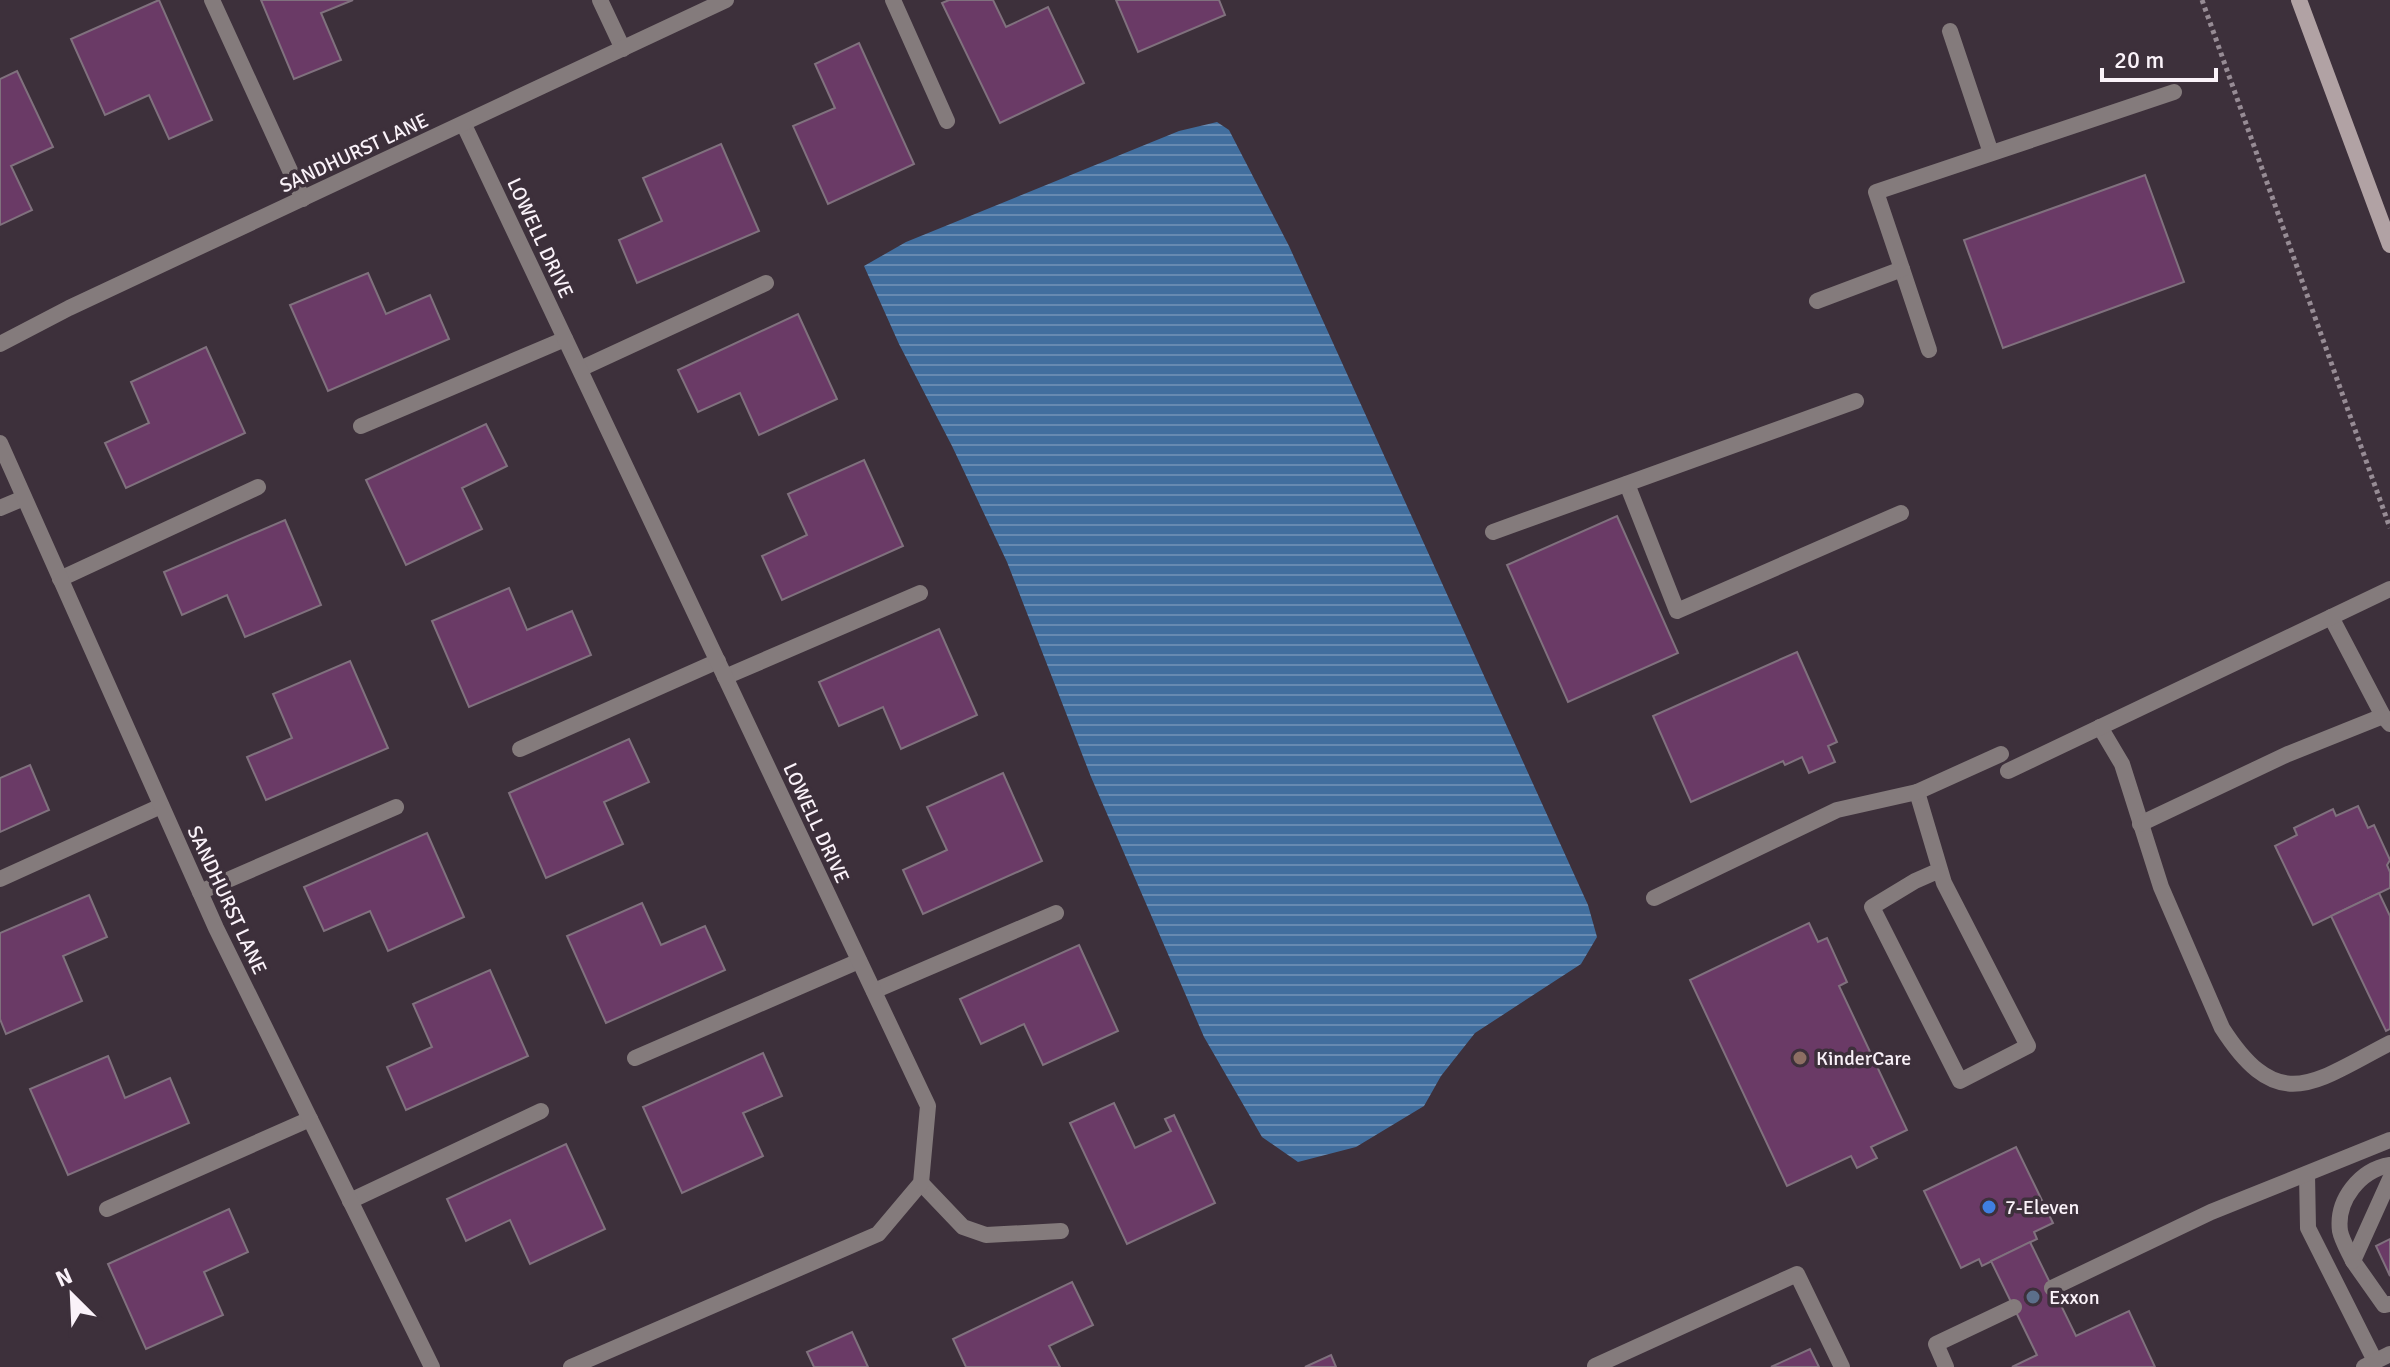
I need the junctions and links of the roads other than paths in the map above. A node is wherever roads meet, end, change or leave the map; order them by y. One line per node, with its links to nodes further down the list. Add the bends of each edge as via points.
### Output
1 (212, 0): 12 (street)
2 (600, 0): 7 (street)
3 (726, 0): 7 (street, SANDHURST LANE)
4 (893, 0): 9 (street)
5 (2299, 0): 13 (main road)
6 (1950, 31): 11 (street)
7 (623, 49): 10 (street, SANDHURST LANE)
8 (2174, 92): 11 (street)
9 (947, 121)
10 (464, 125): 12 (street, SANDHURST LANE); 17 (street, LOWELL DRIVE)
11 (1991, 153): 14 (street, via 1876,192)
12 (303, 199): 18 (street, SANDHURST LANE)
13 (2390, 245)
14 (1902, 269): 16 (street); 19 (street)
15 (766, 283): 20 (street)
16 (1817, 301)
17 (565, 339): 20 (street, LOWELL DRIVE); 22 (street)
18 (0, 344)
19 (1929, 350)
20 (580, 369): 34 (street, LOWELL DRIVE)
21 (1856, 401): 24 (street)
22 (361, 426)
23 (0, 443): 26 (street, SANDHURST LANE)
24 (1627, 484): 28 (street, via 1677,611); 29 (street)
25 (258, 487): 30 (street)
26 (24, 498): 27 (street); 30 (street, SANDHURST LANE)
27 (0, 508)
28 (1901, 513)
29 (1493, 532)
30 (60, 579): 42 (street, SANDHURST LANE)
31 (2390, 589): 33 (street)
32 (920, 593): 35 (street)
33 (2331, 617): 36 (street); 37 (street)
34 (718, 661): 35 (street, LOWELL DRIVE); 38 (street)
35 (725, 677): 50 (street, LOWELL DRIVE)
36 (2387, 720): 44 (street, via 2288,754)
37 (2100, 727): 40 (street); 44 (street, via 2122,764)
38 (520, 749)
39 (2001, 754): 41 (street)
40 (2008, 771)
41 (1917, 792): 45 (street); 48 (street, via 1837,810)
42 (161, 806): 46 (street); 47 (street, SANDHURST LANE)
43 (396, 807): 47 (street)
44 (2140, 824): 52 (street, via 2161,887 2222,1028 2250,1064 2264,1076 2295,1086 2312,1083)
45 (1940, 870): 45 (street, via 2028,1046 1960,1081 1872,907)
46 (0, 879)
47 (200, 892): 55 (street, SANDHURST LANE)
48 (1654, 898)
49 (1056, 913): 51 (street)
50 (859, 961): 51 (street, LOWELL DRIVE); 53 (street)
51 (874, 991): 60 (street, LOWELL DRIVE, via 928,1106)
52 (2390, 1043)
53 (635, 1058)
54 (541, 1111): 61 (street)
55 (310, 1119): 61 (street, SANDHURST LANE); 62 (street)
56 (2390, 1140): 58 (street)
57 (2390, 1165): 64 (street, via 2359,1180 2341,1207 2340,1233)
58 (2307, 1174): 65 (street, via 2211,1212); 68 (street, via 2308,1228)
59 (2390, 1179): 64 (street)
60 (921, 1183): 63 (street, via 963,1227 974,1231); 71 (street, via 878,1234)
61 (350, 1201): 70 (street, SANDHURST LANE)
62 (107, 1209)
63 (1061, 1231)
64 (2353, 1261): 66 (street, via 2384,1305)
65 (2052, 1288)
66 (2390, 1304)
67 (2014, 1307): 73 (street, via 1936,1344)
68 (2376, 1361)
69 (1595, 1366): 72 (street, via 1797,1274)
70 (432, 1367)
71 (571, 1367)
72 (1842, 1367)
73 (1946, 1367)

